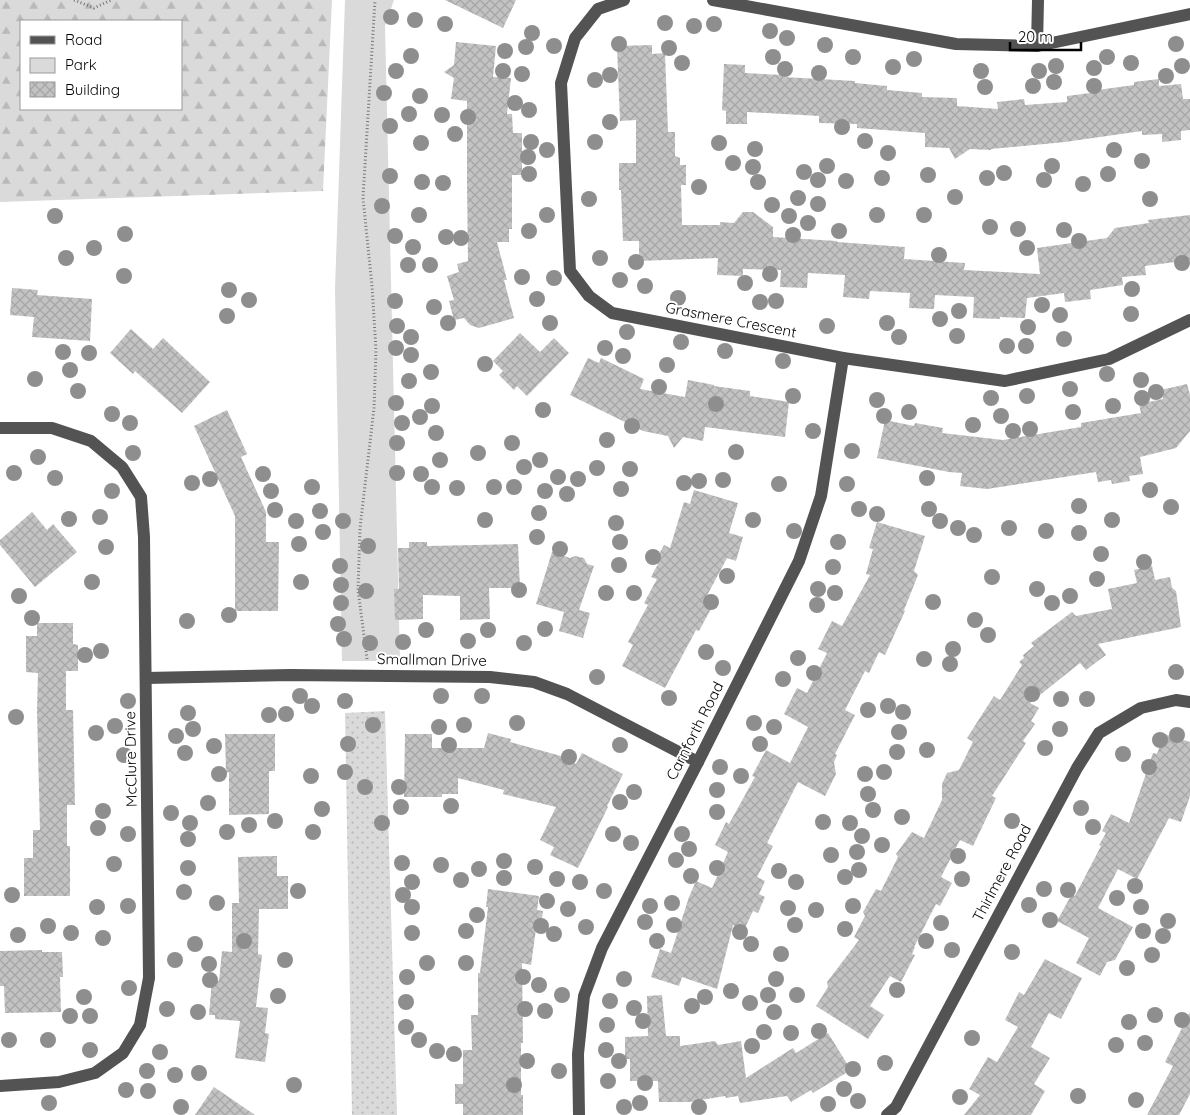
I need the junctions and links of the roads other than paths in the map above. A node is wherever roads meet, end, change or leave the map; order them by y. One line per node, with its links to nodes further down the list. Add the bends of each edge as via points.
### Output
1 (624, 0): 7 (street, Grasmere Crescent, via 598,9 576,38 562,83 570,271 589,296 612,313)
2 (713, 0): 5 (street, via 956,44)
3 (1038, 0): 5 (street)
4 (1190, 14): 5 (street)
5 (1037, 46)
6 (1190, 320): 7 (street, Grasmere Crescent, via 1109,359 1005,380)
7 (843, 358): 11 (street, Carnforth Road, via 821,496 799,561)
8 (0, 428): 9 (street, McClure Drive, via 52,428 91,441 122,467 141,497)
9 (146, 678): 11 (street, Smallman Drive, via 490,676 534,682 567,694); 12 (street, McClure Drive, via 149,978 140,1026 123,1053 95,1073 59,1082)
10 (1190, 702): 14 (street, Thirlmere Road, via 1176,700 1142,708 1099,733 1077,768 896,1106)
11 (698, 762): 13 (street, Carnforth Road, via 602,948 584,996 578,1054)
12 (0, 1086)
13 (580, 1115)
14 (887, 1115)

